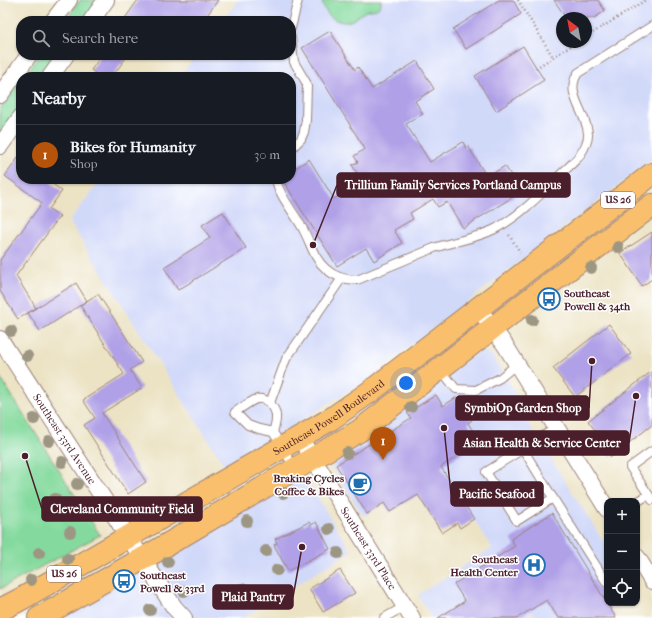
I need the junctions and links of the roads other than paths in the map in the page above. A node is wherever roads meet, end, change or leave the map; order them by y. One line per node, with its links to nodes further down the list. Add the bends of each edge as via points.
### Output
1 (69, 0): 4 (street)
2 (106, 0): 5 (street)
3 (298, 0): 6 (lane)
4 (57, 16)
5 (95, 16)
6 (294, 16)
7 (652, 26): 21 (lane, via 578,73 572,88 588,128 586,144 579,156 534,201 502,225 479,235 434,248 357,280)
8 (25, 60): 11 (street)
9 (62, 60): 12 (street)
10 (294, 60): 16 (lane, via 307,84 304,132)
11 (17, 72)
12 (54, 72)
13 (16, 73): 14 (street)
14 (0, 95)
15 (16, 125): 17 (street)
16 (296, 144)
17 (0, 146)
18 (652, 174): 22 (main road, Southeast Powell Boulevard / US 26)
19 (277, 184): 21 (lane, via 319,262 335,276)
20 (652, 205): 23 (main road, US 26)
21 (342, 278): 27 (lane, via 286,359)
22 (478, 308): 23 (street); 29 (main road, Southeast Powell Boulevard / US 26, via 371,391 330,419)
23 (494, 328): 25 (street); 26 (main road, US 26)
24 (0, 339): 37 (street, Southeast 33rd Avenue)
25 (517, 364): 26 (lane, via 500,378 476,390 456,389); 28 (street)
26 (440, 369): 32 (main road, US 26, via 359,431)
27 (270, 403): 29 (lane); 29 (lane, via 256,399 235,412 248,425)
28 (557, 428): 30 (lane); 36 (street)
29 (285, 439): 32 (street, Southeast 33rd Place); 37 (main road, Southeast Powell Boulevard / US 26)
30 (523, 449): 34 (lane); 34 (lane, via 486,472 518,521)
31 (652, 451): 33 (lane, via 630,467)
32 (304, 464): 38 (main road, US 26); 43 (street, Southeast 33rd Place)
33 (650, 497): 35 (lane)
34 (552, 498): 40 (lane)
35 (640, 501)
36 (604, 504)
37 (128, 538): 38 (street, Southeast 33rd Avenue); 42 (main road, Southeast Powell Boulevard / US 26)
38 (142, 559): 44 (main road, US 26); 45 (street, Southeast 33rd Avenue)
39 (640, 565): 41 (street)
40 (604, 578)
41 (652, 580)
42 (0, 610)
43 (408, 612): 46 (lane)
44 (40, 618)
45 (184, 618)
46 (384, 618)

